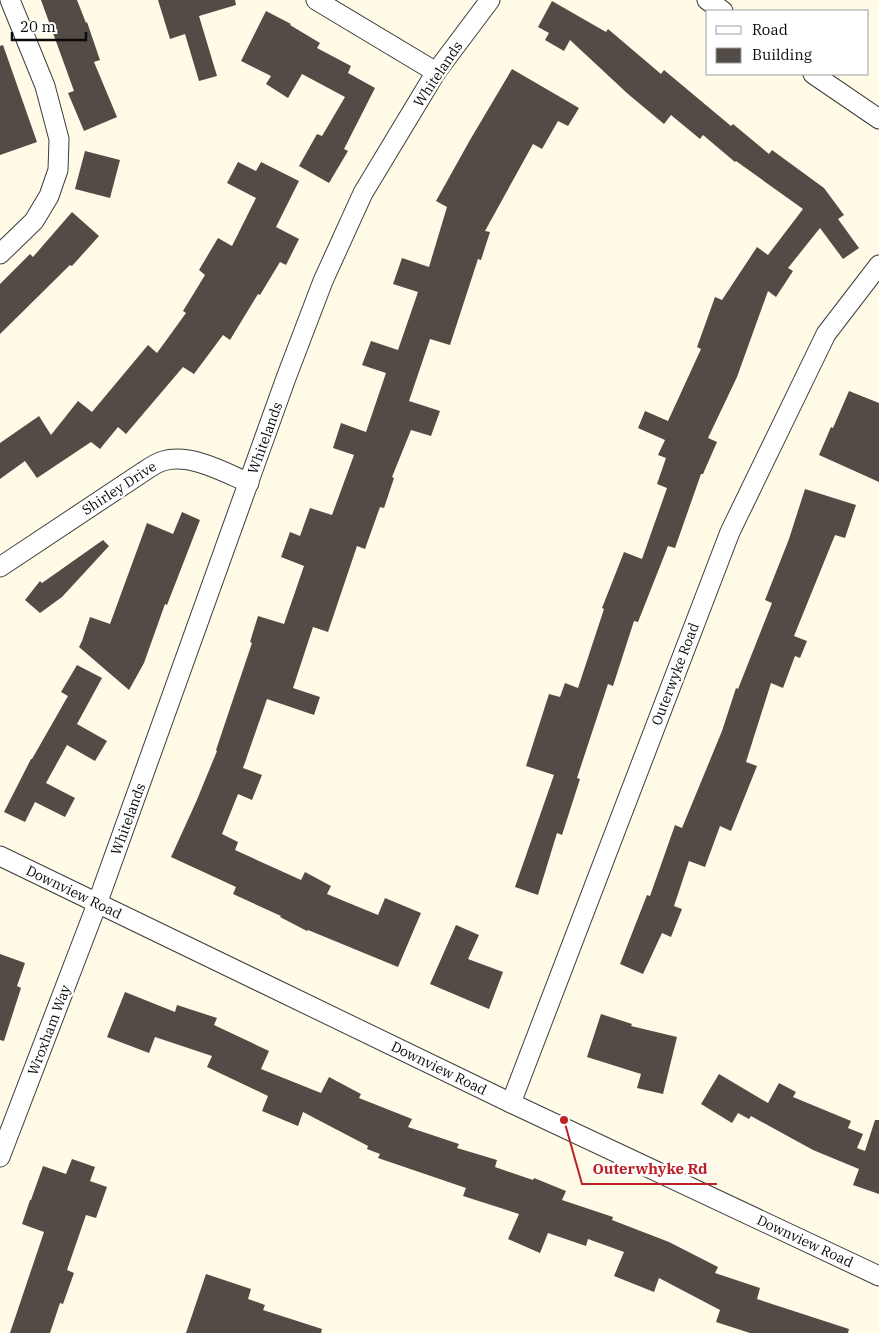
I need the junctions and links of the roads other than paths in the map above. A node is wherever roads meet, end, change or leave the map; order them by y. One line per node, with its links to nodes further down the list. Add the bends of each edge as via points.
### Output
1 (10, 0): 9 (street, via 45,86 59,139 58,170 34,221)
2 (316, 0): 6 (street)
3 (490, 0): 6 (street, Whitelands)
4 (707, 0): 5 (street)
5 (722, 10)
6 (436, 72): 11 (street, Whitelands, via 344,234)
7 (814, 75): 8 (street)
8 (879, 119)
9 (0, 254)
10 (879, 265): 15 (street, Outerwyke Road, via 826,334 730,532)
11 (248, 483): 12 (street, Shirley Drive, via 199,462 176,458 161,461); 14 (street, Whitelands)
12 (0, 567)
13 (0, 856): 14 (street, Downview Road)
14 (97, 904): 15 (street, Downview Road); 16 (street, Wroxham Way)
15 (511, 1103): 17 (street, Downview Road)
16 (0, 1157)
17 (879, 1276)

